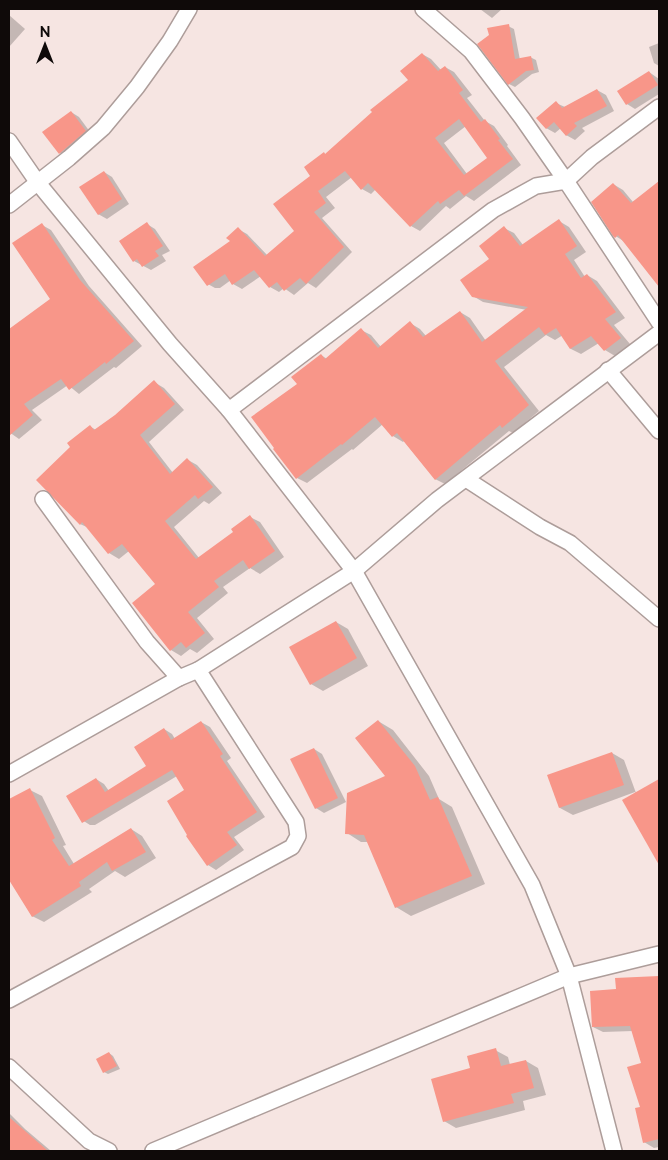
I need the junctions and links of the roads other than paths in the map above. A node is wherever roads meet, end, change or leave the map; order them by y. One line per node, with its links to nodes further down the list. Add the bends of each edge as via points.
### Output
1 (189, 9): 6 (street, via 137,88 103,128)
2 (423, 9): 5 (street, via 471,51)
3 (659, 107): 5 (street, via 592,157)
4 (9, 141): 6 (street)
5 (566, 181): 8 (street); 11 (street, via 536,186 493,210)
6 (38, 183): 7 (street); 11 (street, via 170,344)
7 (9, 205)
8 (659, 322)
9 (659, 332): 10 (street)
10 (608, 370): 12 (street); 13 (street)
11 (229, 410): 15 (street)
12 (659, 430)
13 (466, 479): 15 (street); 16 (street, via 570,543)
14 (43, 499): 18 (street, via 148,642)
15 (354, 571): 17 (street); 21 (street, via 532,885)
16 (659, 619)
17 (198, 670): 18 (street); 22 (street, via 296,822 298,836 292,847)
18 (179, 678): 19 (street)
19 (9, 774)
20 (659, 954): 21 (street)
21 (569, 976): 25 (street); 26 (street)
22 (9, 1000)
23 (9, 1067): 24 (street, via 89,1141)
24 (109, 1151)
25 (153, 1151)
26 (614, 1151)

